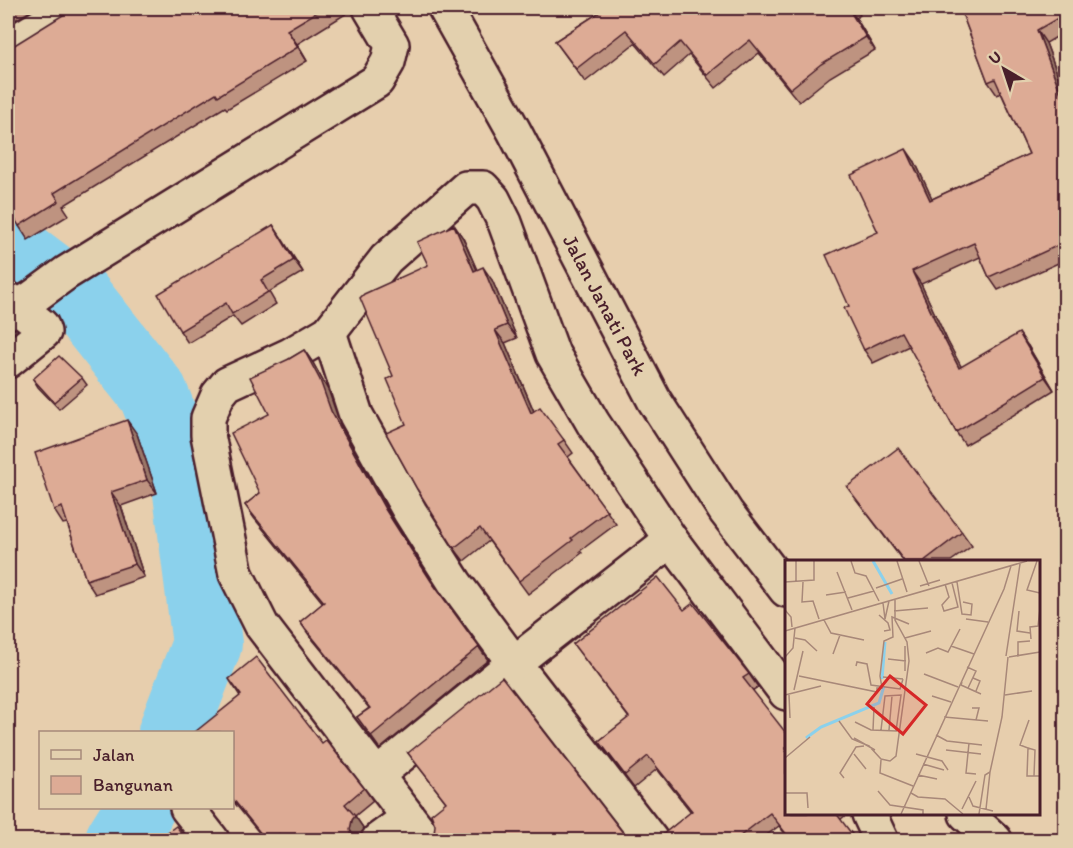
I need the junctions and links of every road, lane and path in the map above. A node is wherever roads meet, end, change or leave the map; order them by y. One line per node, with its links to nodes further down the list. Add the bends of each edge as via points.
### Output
1 (71, 8): 4 (street)
2 (370, 8): 5 (street, via 392,45 377,81)
3 (445, 8): 9 (street, Jalan Janati Park, via 514,131 654,400 726,512)
4 (8, 46)
5 (16, 304): 7 (street, via 44,332)
6 (329, 332): 8 (street, via 386,259 466,188 483,188 505,223 553,354 593,423); 10 (street, via 356,415 378,457 455,583); 12 (street, via 227,384 208,418 208,435 241,585 262,626)
7 (8, 361)
8 (671, 540): 10 (street); 11 (street)
9 (785, 589)
10 (514, 663): 12 (street); 21 (street)
11 (785, 692)
12 (377, 775): 17 (street)
13 (189, 809): 19 (street)
14 (871, 815): 22 (street)
15 (952, 815): 23 (street)
16 (968, 815): 18 (street)
17 (417, 829): 20 (street)
18 (992, 839)
19 (212, 840)
20 (378, 840)
21 (651, 840)
22 (881, 840)
23 (959, 840)

